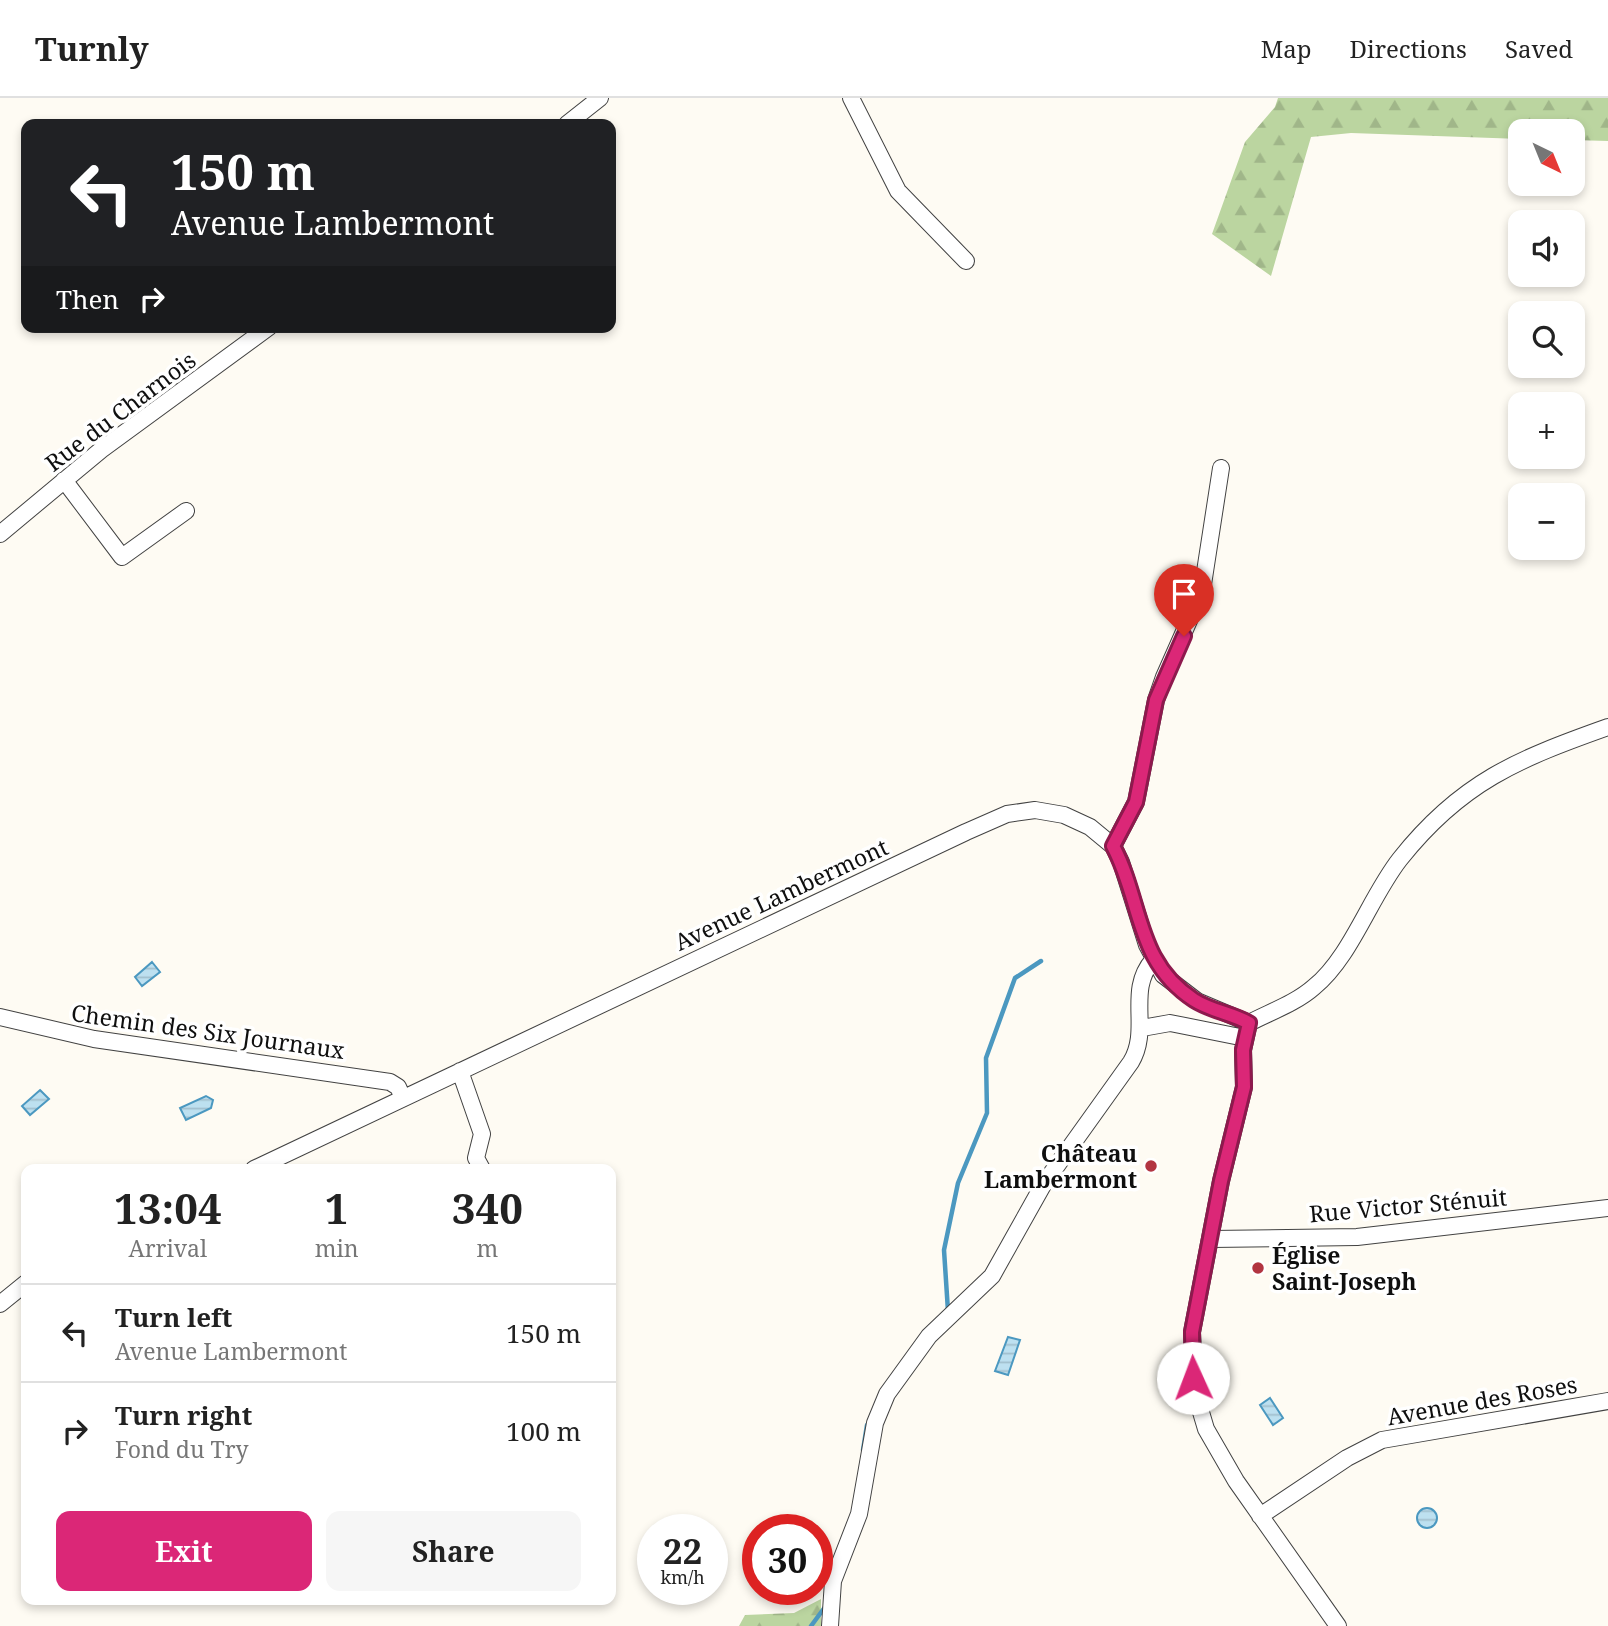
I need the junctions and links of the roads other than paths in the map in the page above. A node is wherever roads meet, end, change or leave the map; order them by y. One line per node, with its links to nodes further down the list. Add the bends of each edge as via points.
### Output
1 (600, 98): 3 (street)
2 (851, 98): 4 (street, via 898,191)
3 (573, 119)
4 (965, 261)
5 (262, 333): 7 (street, Rue du Charnois)
6 (1221, 468): 11 (street, via 1202,592 1160,689 1136,802)
7 (64, 480): 8 (street, via 122,557); 9 (street, Rue du Charnois)
8 (186, 511)
9 (0, 534)
10 (1608, 727): 15 (street, via 1529,755 1482,780 1454,802 1386,877 1321,981)
11 (1113, 846): 12 (street, Avenue Lambermont); 16 (street, Avenue Lambermont, via 1090,827 1064,815 1035,810 1007,814)
12 (1153, 960): 14 (street, via 1138,993); 15 (street, Avenue Lambermont, via 1177,988)
13 (0, 1017): 17 (street, Chemin des Six Journaux, via 82,1037 384,1081 398,1087)
14 (1142, 1028): 15 (street, via 1170,1023); 26 (street, via 1131,1062 1042,1185 992,1276 929,1336 887,1394 876,1423 859,1514 833,1581)
15 (1247, 1031): 21 (street, via 1244,1087)
16 (460, 1071): 17 (street, Avenue Lambermont); 19 (street, via 482,1134 476,1158)
17 (403, 1098): 18 (street, Avenue Lambermont)
18 (264, 1164)
19 (479, 1164)
20 (1608, 1208): 21 (street, Rue Victor Sténuit, via 1357,1237)
21 (1211, 1239): 25 (street, via 1192,1332 1195,1392 1211,1437)
22 (21, 1287): 23 (street)
23 (0, 1304)
24 (1608, 1401): 25 (street, Avenue des Roses, via 1382,1440)
25 (1260, 1516): 27 (street)
26 (830, 1626)
27 (1338, 1626)

